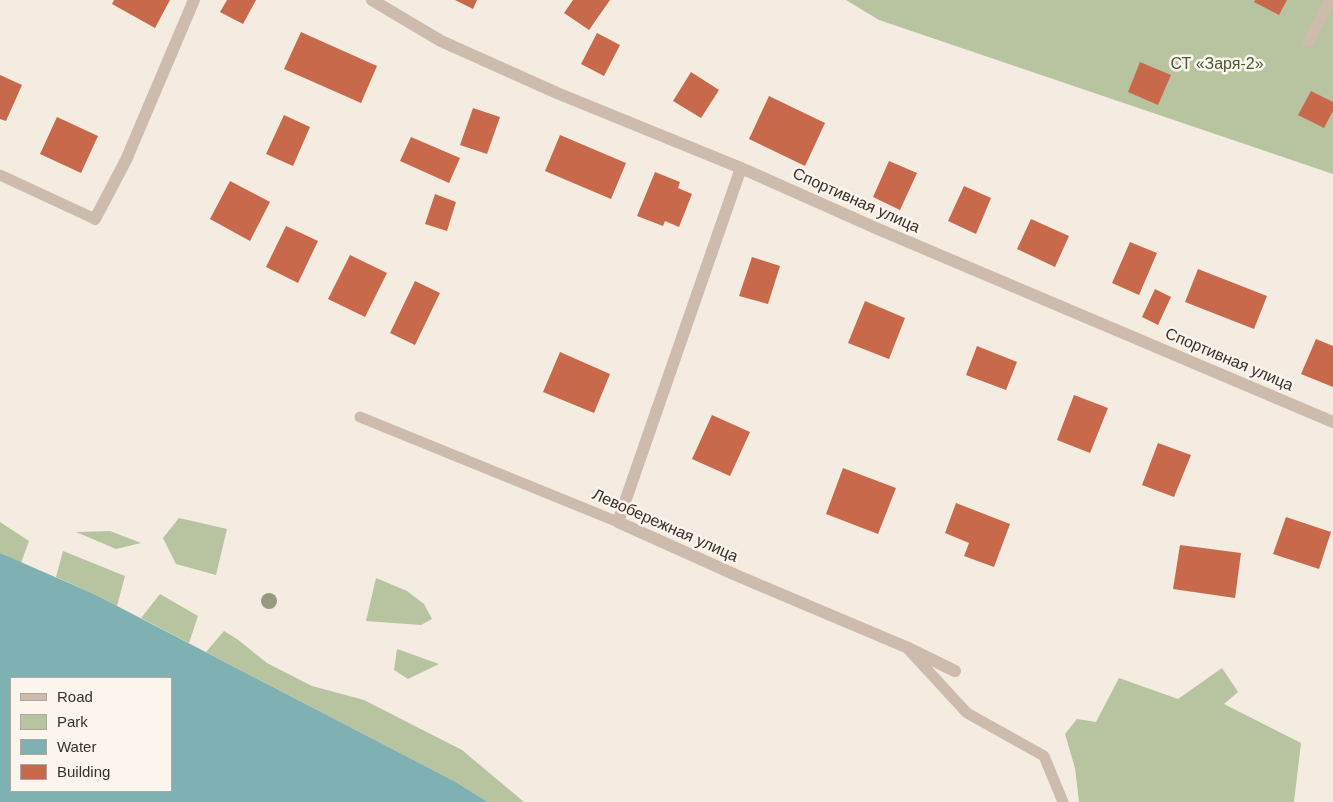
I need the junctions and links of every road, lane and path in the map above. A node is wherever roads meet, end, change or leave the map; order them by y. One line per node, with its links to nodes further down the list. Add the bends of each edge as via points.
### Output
1 (194, 0): 7 (street, via 126,160)
2 (372, 0): 5 (street, Спортивная улица, via 441,41 557,93)
3 (1330, 0): 4 (lane)
4 (1308, 42)
5 (741, 168): 9 (street, Спортивная улица); 10 (street)
6 (0, 175): 7 (lane)
7 (95, 219)
8 (360, 417): 10 (lane, Левобережная улица)
9 (1333, 422)
10 (618, 522): 11 (street, Левобережная улица)
11 (906, 648): 12 (street, Левобережная улица); 13 (lane, via 967,713 1044,756)
12 (954, 671)
13 (1063, 802)

